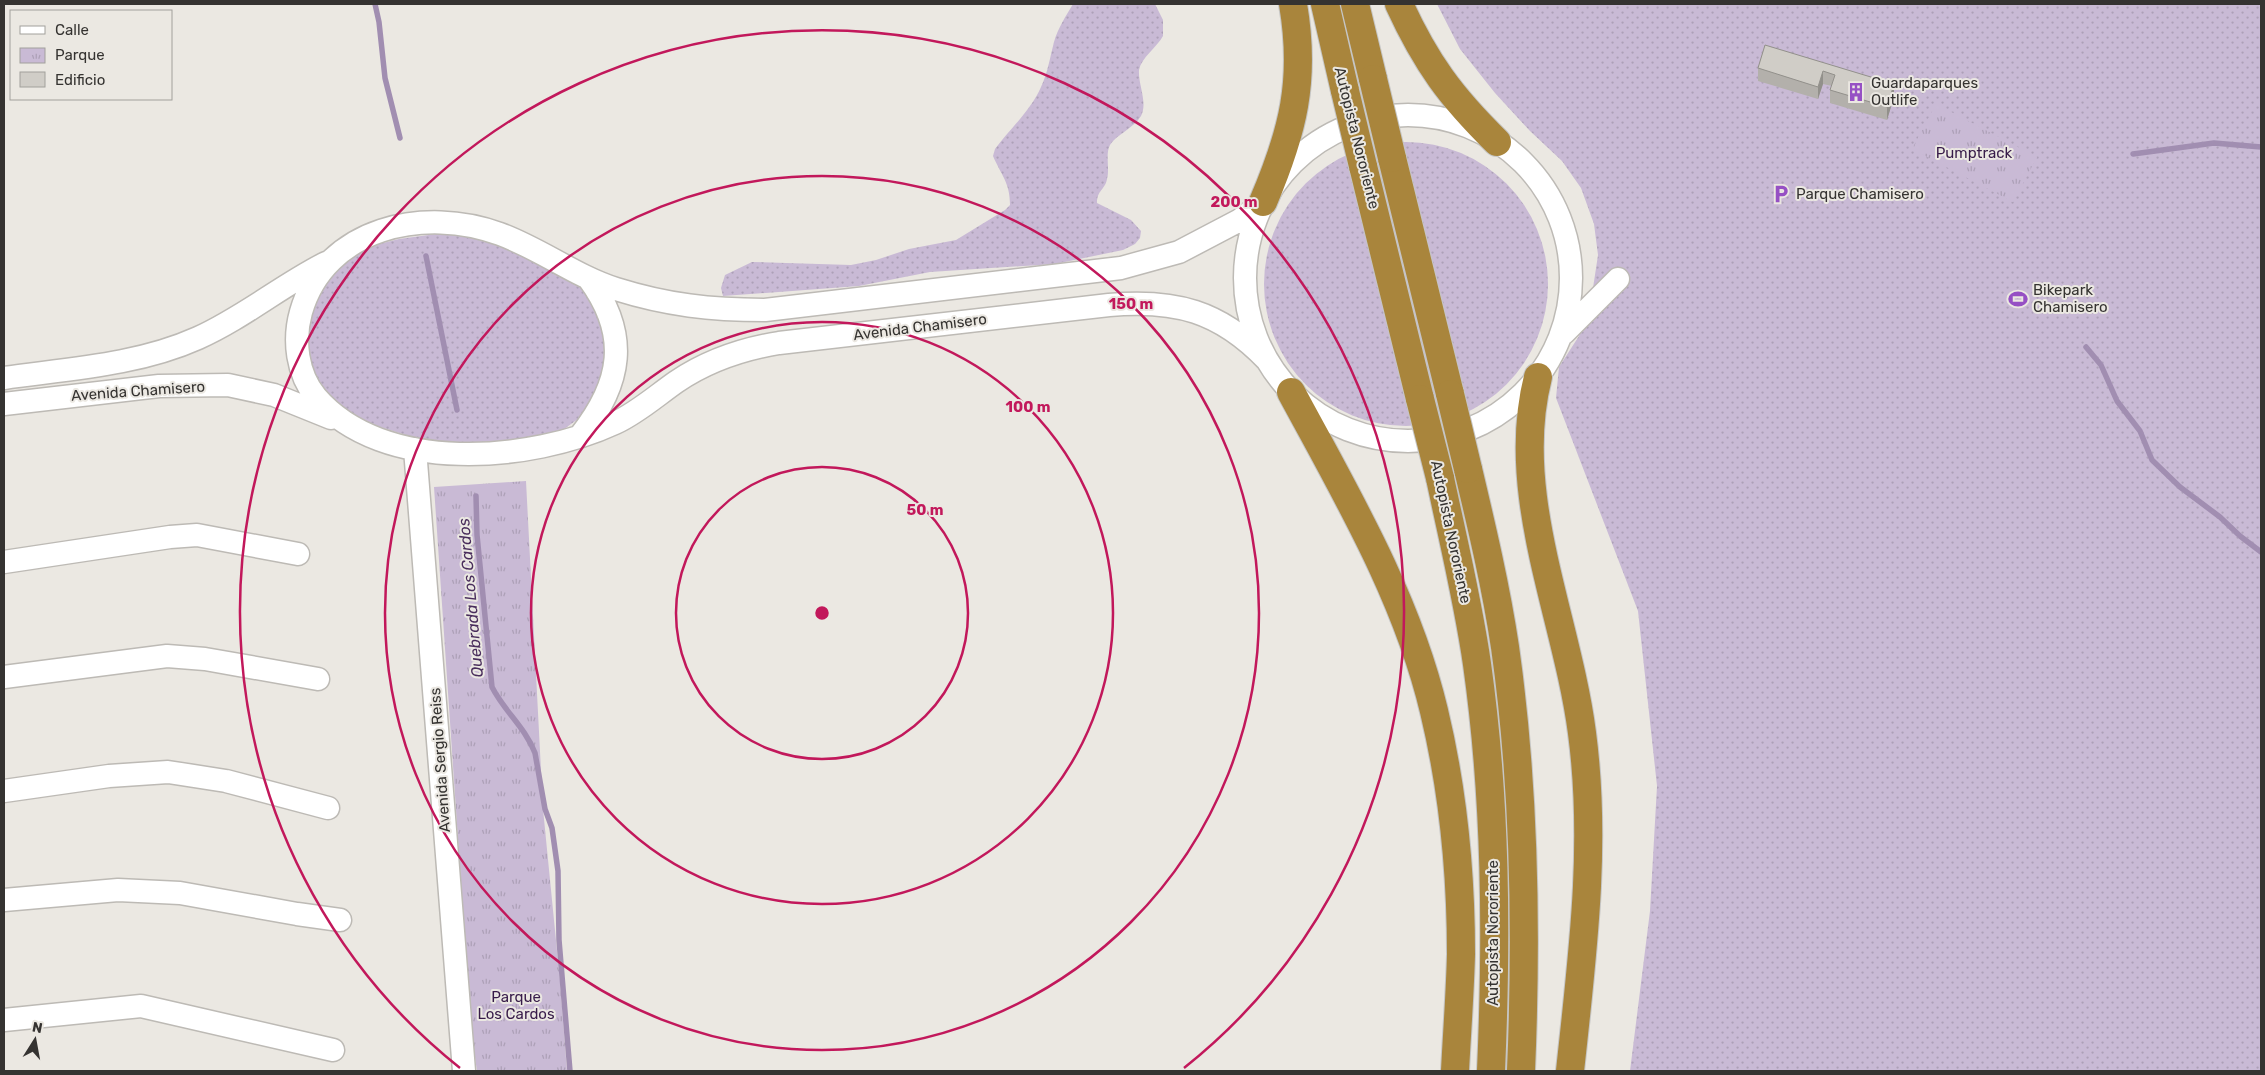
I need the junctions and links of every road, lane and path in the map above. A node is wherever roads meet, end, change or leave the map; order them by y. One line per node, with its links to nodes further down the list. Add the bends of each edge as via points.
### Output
1 (1293, 4): 6 (highway, via 1299,72 1296,95 1282,158)
2 (1325, 4): 31 (highway, Autopista Nororiente, bridge, via 1440,478 1471,628 1488,762 1495,934)
3 (1355, 4): 32 (highway, Autopista Nororiente, bridge, via 1495,592 1516,743 1525,962)
4 (1399, 4): 5 (highway, via 1413,34 1449,91)
5 (1497, 142): 6 (street, via 1478,130 1434,117 1389,116 1367,120 1338,131 1306,150); 10 (street, via 1530,169 1548,193 1567,239 1571,271 1568,312)
6 (1263, 202): 9 (street, Avenida Chamisero, via 1240,220 1180,252 1121,268 780,308 728,310 689,307 645,298); 11 (street, via 1248,245 1245,281 1255,335)
7 (329, 262): 9 (street, Avenida Chamisero, via 354,242 385,230 445,223 475,227 516,240); 13 (street, Avenida Chamisero, via 287,284 218,328 189,341 123,360); 16 (street, Avenida Chamisero, via 308,292 300,315 298,356 312,392 336,417)
8 (1618, 278): 10 (street)
9 (589, 279): 17 (street, Avenida Chamisero, via 608,311 614,329 616,359 614,377 603,403)
10 (1561, 335): 12 (street)
11 (1267, 360): 14 (street); 17 (street, Avenida Chamisero, via 1248,340 1200,313 1159,303 1109,305 760,346 709,363 616,423)
12 (1538, 377): 14 (street, via 1514,402 1479,425 1456,434 1405,441 1355,432 1332,422); 33 (highway, via 1529,440 1532,495 1571,669 1586,776 1586,907)
13 (4, 378)
14 (1292, 392): 30 (highway, via 1350,500 1391,588 1434,711 1451,801 1458,878 1461,955)
15 (4, 404): 16 (street, Avenida Chamisero, via 159,386 228,386 274,395)
16 (354, 428): 18 (street, Avenida Chamisero, via 366,435)
17 (580, 436): 18 (street, Avenida Chamisero, via 506,453 469,454)
18 (415, 449): 29 (street, Avenida Sergio Reiss)
19 (298, 554): 20 (street, via 197,535)
20 (4, 562)
21 (4, 677): 22 (street, via 167,656 205,659)
22 (318, 679)
23 (4, 790): 24 (street, via 168,772 226,781)
24 (328, 808)
25 (4, 900): 26 (street, via 118,890 180,893)
26 (340, 920)
27 (4, 1020): 28 (street, via 141,1006)
28 (333, 1050)
29 (464, 1071)
30 (1455, 1071)
31 (1491, 1071)
32 (1521, 1071)
33 (1570, 1071)

